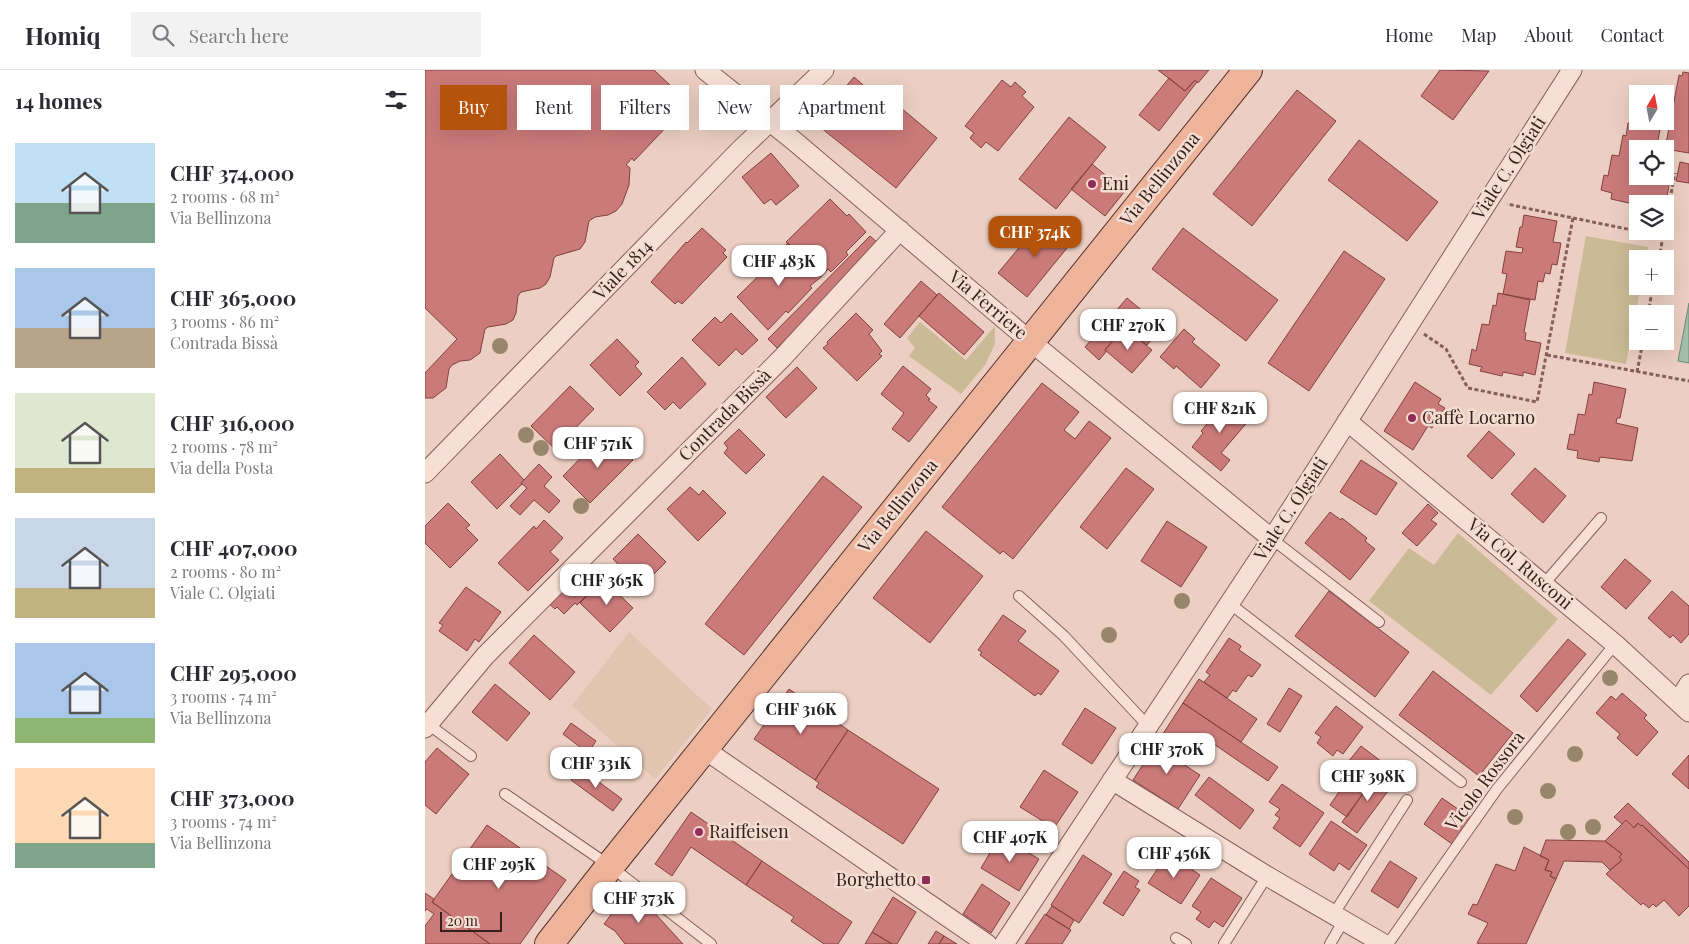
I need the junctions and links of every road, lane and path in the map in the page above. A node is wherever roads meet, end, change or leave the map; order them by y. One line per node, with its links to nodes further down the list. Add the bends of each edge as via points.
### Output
1 (705, 70): 5 (street, Via Ferriere)
2 (824, 70): 5 (street, Viale 1814)
3 (1248, 70): 13 (main road, Via Bellinzona)
4 (1572, 70): 8 (street, Viale C. Olgiati)
5 (771, 122): 11 (street, Via Ferriere); 19 (street, Viale 1814, via 739,150)
6 (1675, 173): 7 (path)
7 (1671, 195)
8 (1489, 200): 9 (path); 12 (street, Viale C. Olgiati)
9 (1573, 218): 10 (path); 15 (path)
10 (1629, 229)
11 (900, 230): 13 (street, Via Ferriere); 29 (street, Contrada Bissà, via 783,357 485,656)
12 (1409, 324): 15 (path, via 1445,349 1468,388 1537,402); 18 (street, Viale C. Olgiati)
13 (1030, 341): 21 (street, Via Ferriere); 31 (main road, Via Bellinzona)
14 (1641, 350): 16 (path)
15 (1547, 355): 16 (path)
16 (1637, 372): 17 (path)
17 (1689, 381)
18 (1347, 420): 21 (street, Viale C. Olgiati); 22 (street, Via Col. Rusconi)
19 (425, 473)
20 (1601, 518): 22 (lane)
21 (1272, 539): 24 (street, Viale C. Olgiati); 25 (lane)
22 (1544, 584): 26 (street, Via Col. Rusconi)
23 (1019, 596): 30 (lane, via 1064,636)
24 (1229, 603): 30 (street, Viale C. Olgiati); 34 (lane)
25 (1379, 622)
26 (1615, 644): 28 (street, Via Col. Rusconi); 48 (lane, Vicolo Rossora, via 1497,789)
27 (1689, 684): 28 (street)
28 (1683, 707)
29 (428, 719): 32 (lane)
30 (1148, 726): 33 (street, Viale C. Olgiati)
31 (704, 749): 37 (main road, Via Bellinzona); 43 (street)
32 (471, 756)
33 (1112, 780): 38 (street); 44 (street, Viale C. Olgiati)
34 (1461, 782)
35 (505, 794): 37 (lane)
36 (1407, 800): 39 (lane)
37 (610, 866): 41 (main road, Via Bellinzona); 42 (lane)
38 (1267, 876): 39 (street); 46 (lane)
39 (1338, 918): 47 (lane); 48 (street)
40 (1176, 938): 45 (lane)
41 (549, 944)
42 (711, 944)
43 (987, 944)
44 (1004, 944)
45 (1186, 944)
46 (1224, 944)
47 (1330, 944)
48 (1386, 944)

